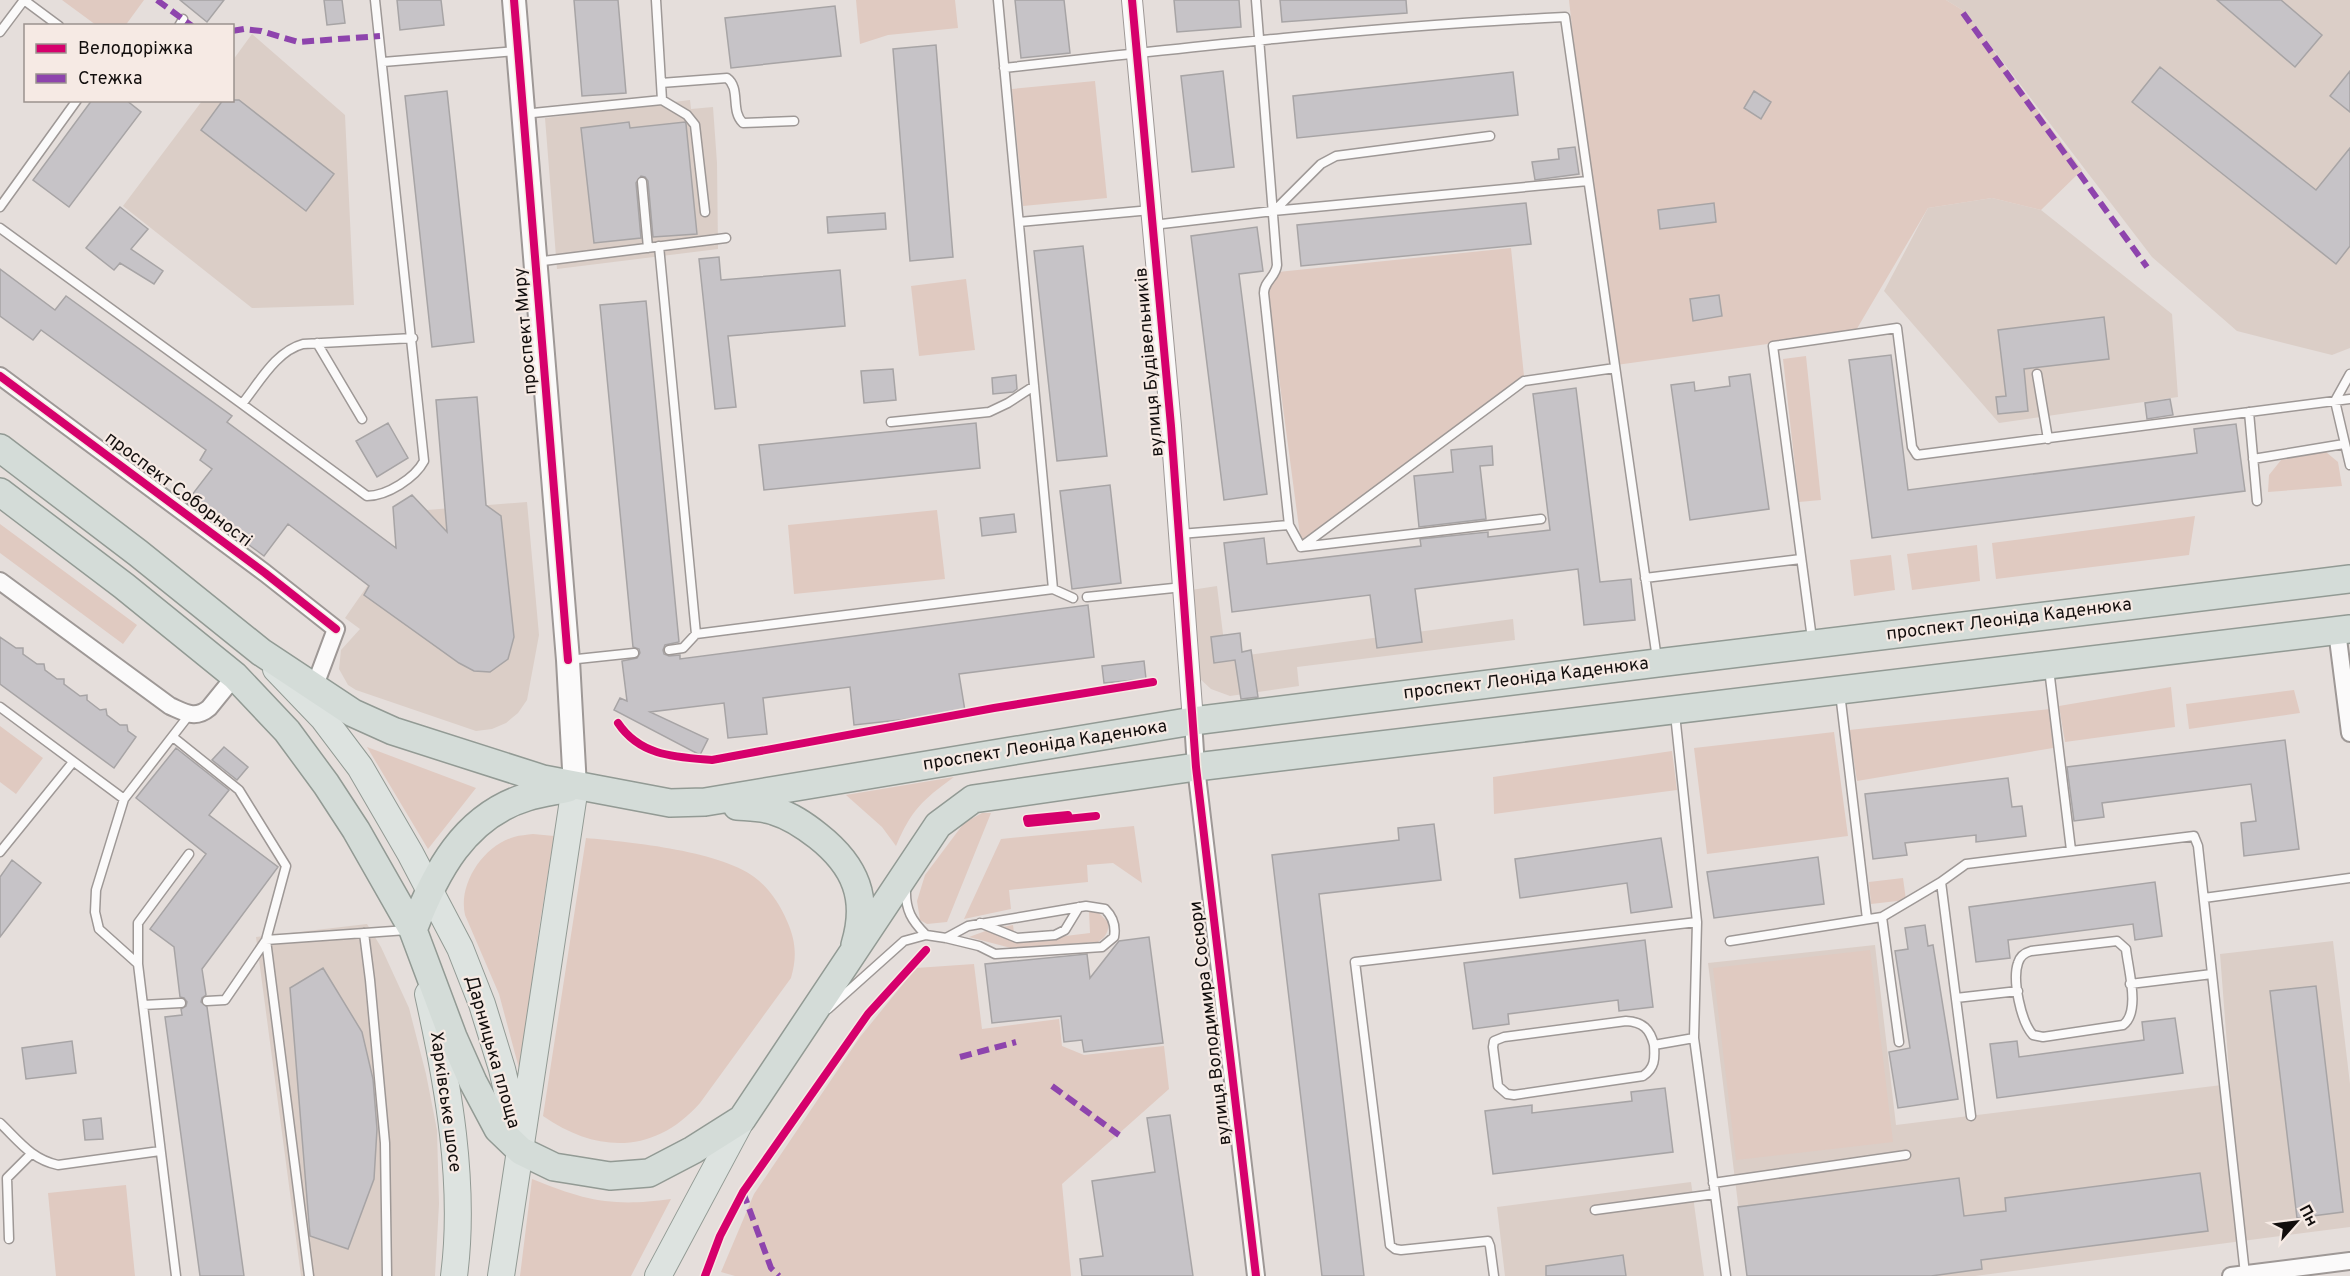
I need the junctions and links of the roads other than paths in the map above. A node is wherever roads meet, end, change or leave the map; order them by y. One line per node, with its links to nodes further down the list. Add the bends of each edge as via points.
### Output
1 (24, 0): 8 (lane); 9 (lane)
2 (375, 0): 13 (lane)
3 (514, 0): 11 (main road, проспект Миру)
4 (656, 0): 15 (lane)
5 (998, 0): 14 (lane)
6 (1132, 0): 12 (street, вулиця Будівельників)
7 (1256, 0): 10 (lane)
8 (56, 24)
9 (0, 32)
10 (1260, 41): 12 (lane); 21 (lane, via 1565,17); 24 (lane)
11 (518, 51): 13 (lane); 18 (main road, проспект Миру)
12 (1137, 53): 14 (lane); 26 (street, вулиця Будівельників)
13 (382, 62): 33 (lane)
14 (1004, 68): 27 (lane)
15 (661, 83): 16 (lane); 19 (lane, via 728,78 734,87 736,112 743,123)
16 (662, 100): 18 (lane); 25 (lane, via 687,115 695,125)
17 (76, 102): 23 (lane)
18 (522, 114): 32 (main road, проспект Миру)
19 (794, 121)
20 (1490, 136): 24 (lane, via 1336,156 1322,164)
21 (1588, 181): 24 (lane); 35 (lane)
22 (642, 182): 31 (lane)
23 (0, 207)
24 (1273, 211): 26 (lane); 54 (lane, via 1277,269 1264,293)
25 (705, 212)
26 (1152, 218): 27 (lane); 55 (street, вулиця Будівельників)
27 (1019, 222): 39 (lane)
28 (0, 228): 42 (lane)
29 (726, 238): 30 (lane)
30 (659, 246): 31 (lane); 66 (lane)
31 (648, 248): 32 (lane)
32 (535, 262): 71 (main road, проспект Миру)
33 (412, 338): 34 (lane); 42 (lane, via 424,460 415,474 375,496 360,492)
34 (317, 343): 42 (lane, via 287,350); 44 (lane)
35 (1615, 368): 56 (lane, via 1524,381); 58 (lane)
36 (2037, 374): 46 (lane)
37 (2350, 374): 41 (lane)
38 (0, 376): 75 (street, проспект Соборності, via 336,629)
39 (1034, 386): 45 (lane, via 989,412); 62 (lane)
40 (2350, 399): 41 (lane)
41 (2335, 401): 43 (lane); 47 (lane)
42 (242, 404)
43 (2249, 412): 46 (lane); 49 (lane)
44 (362, 419)
45 (891, 422)
46 (2048, 439): 57 (lane, via 1917,455 1912,447 1897,328 1773,346)
47 (2344, 444): 49 (lane); 50 (lane)
48 (0, 447): 69 (highway)
49 (2253, 459): 52 (lane)
50 (2350, 465)
51 (0, 492): 74 (highway)
52 (2257, 501)
53 (1541, 519): 56 (lane)
54 (1290, 525): 55 (lane); 56 (lane)
55 (1180, 534): 61 (street, вулиця Будівельників)
56 (1301, 547)
57 (1801, 559): 58 (lane); 67 (lane)
58 (1645, 578): 72 (lane)
59 (2350, 579): 67 (highway, проспект Леоніда Каденюка)
60 (0, 581): 79 (street, via 170,706)
61 (1183, 586): 63 (lane); 80 (street, вулиця Будівельників)
62 (1053, 589): 64 (lane); 66 (lane)
63 (1087, 597)
64 (1073, 598)
65 (2343, 630): 73 (highway); 81 (street)
66 (696, 634): 68 (lane, via 683,648)
67 (1813, 644): 72 (highway, проспект Леоніда Каденюка)
68 (669, 650)
69 (261, 652): 75 (highway); 94 (main road, via 323,718 360,767)
70 (634, 653): 71 (lane)
71 (568, 660): 85 (main road, проспект Миру)
72 (1657, 663): 80 (highway, проспект Леоніда Каденюка)
73 (2049, 666): 76 (highway); 88 (lane)
74 (235, 676): 79 (street, via 209,708); 101 (highway, via 287,731 326,784)
75 (314, 688): 85 (highway, via 353,713 393,731)
76 (1840, 691): 78 (highway); 98 (lane)
77 (0, 708): 83 (lane)
78 (1674, 711): 84 (highway); 99 (lane)
79 (189, 715): 82 (lane)
80 (1193, 722): 84 (street, вулиця Володимира Сосюри); 87 (highway, проспект Леоніда Каденюка)
81 (2350, 733)
82 (173, 736): 86 (lane); 105 (lane, via 239,790 286,866)
83 (73, 762): 86 (lane); 89 (lane)
84 (1196, 766): 91 (highway, via 973,799 938,825); 139 (street, вулиця Володимира Сосюри)
85 (575, 787): 87 (highway, via 670,803); 94 (highway, via 526,797 478,824 455,847); 124 (main road)
86 (124, 799): 108 (lane, via 96,890 95,912 99,929)
87 (705, 802): 107 (highway, via 772,810 799,822 829,845 847,864 861,903)
88 (2071, 850): 93 (lane, via 1966,864); 95 (lane, via 2194,836)
89 (0, 852)
90 (189, 854): 108 (lane, via 138,923)
91 (908, 873): 103 (lane, via 905,904 913,922); 107 (highway)
92 (2350, 878): 95 (lane)
93 (1941, 882): 97 (lane); 112 (lane)
94 (428, 889): 101 (highway); 124 (main road, Дарницька площа, via 460,948 482,1004)
95 (2204, 898): 109 (lane)
96 (1079, 907): 100 (lane); 100 (lane, via 1065,930 1055,935 1017,938); 104 (lane, via 1093,906 1110,914 1115,932 1111,942 1098,948 995,954)
97 (1882, 917): 98 (lane); 118 (lane)
98 (1867, 919): 106 (lane)
99 (1697, 922): 117 (lane); 140 (lane, via 1355,962 1390,1245 1401,1250 1488,1241)
100 (979, 923): 104 (lane)
101 (413, 930): 102 (lane); 124 (highway, Дарницька площа, via 473,1082 498,1129); 136 (main road, Харківське шосе, via 440,1049 451,1123 457,1218)
102 (364, 933): 105 (lane); 135 (lane, via 385,1143)
103 (926, 935): 104 (lane); 116 (lane, via 904,941)
104 (946, 938)
105 (266, 940): 113 (lane, via 225,1000); 134 (lane)
106 (1730, 941)
107 (852, 955): 116 (highway, Дарницька площа)
108 (138, 964): 115 (lane)
109 (2212, 974): 110 (lane); 132 (lane)
110 (2130, 984): 111 (lane, via 2126,949 2117,941 2023,954 2016,969); 111 (lane, via 2133,1008 2123,1025 2043,1037 2033,1035 2023,1021)
111 (2018, 991): 112 (lane)
112 (1956, 998): 120 (lane)
113 (207, 1001)
114 (181, 1003): 115 (lane)
115 (143, 1005): 123 (lane)
116 (797, 1036): 121 (highway, Дарницька площа)
117 (1694, 1038): 119 (lane); 127 (lane)
118 (1899, 1042)
119 (1654, 1045): 119 (lane, via 1655,1060 1643,1076 1514,1095 1498,1086 1493,1047 1494,1041 1504,1036 1626,1021 1647,1028)
120 (1971, 1116)
121 (742, 1119): 124 (highway, Дарницька площа, via 649,1173 610,1176 554,1167); 138 (main road, Дарницька площа)
122 (0, 1123): 125 (lane)
123 (160, 1151): 125 (lane, via 57,1165); 133 (lane)
124 (521, 1152): 137 (main road)
125 (31, 1154): 130 (lane, via 7,1178)
126 (1906, 1155): 127 (lane)
127 (1713, 1183): 128 (lane)
128 (1715, 1194): 129 (lane); 141 (lane)
129 (1595, 1210)
130 (9, 1239)
131 (2350, 1261): 132 (street)
132 (2238, 1275)
133 (176, 1276)
134 (309, 1276)
135 (387, 1276)
136 (454, 1276)
137 (501, 1276)
138 (658, 1276)
139 (1256, 1276)
140 (1494, 1276)
141 (1726, 1276)

